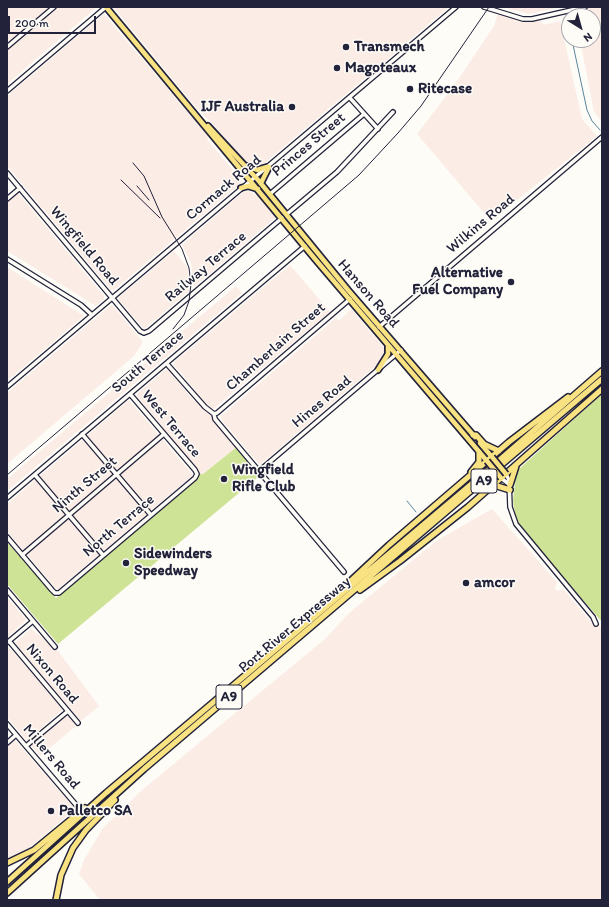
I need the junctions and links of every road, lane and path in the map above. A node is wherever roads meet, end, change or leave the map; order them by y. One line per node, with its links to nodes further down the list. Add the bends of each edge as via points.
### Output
1 (54, 7): 6 (street)
2 (106, 7): 7 (street); 11 (main road, Hanson Road)
3 (456, 7): 8 (street, Cormack Road)
4 (484, 7): 5 (street, via 523,19)
5 (585, 7)
6 (7, 47)
7 (7, 91)
8 (350, 98): 10 (street); 15 (street, Cormack Road)
9 (393, 112): 12 (street)
10 (364, 114): 12 (street); 24 (street, Princes Street)
11 (203, 122): 14 (main road, Hanson Road); 17 (main road, Hanson Road)
12 (378, 129): 26 (street, via 337,172)
13 (602, 137): 34 (street, Wilkins Road)
14 (245, 166): 15 (main road, via 257,170); 18 (main road, Hanson Road)
15 (268, 167): 18 (street, Cormack Road); 20 (main road)
16 (7, 173): 21 (street, Wingfield Road)
17 (244, 173): 19 (main road, Hanson Road); 22 (main road, via 247,179)
18 (255, 177): 19 (street, Cormack Road); 20 (main road, Hanson Road)
19 (250, 181): 22 (street, Cormack Road); 23 (main road, Hanson Road)
20 (261, 183): 24 (main road, Hanson Road)
21 (20, 188): 25 (street); 31 (street, Wingfield Road)
22 (241, 188): 23 (main road, via 248,186); 31 (street, Cormack Road)
23 (258, 189): 27 (main road, Hanson Road)
24 (270, 194): 26 (main road, Hanson Road)
25 (7, 199)
26 (287, 214): 29 (main road, Hanson Road)
27 (282, 218): 28 (main road, Hanson Road); 35 (street, Railway Terrace)
28 (305, 246): 29 (main road); 32 (main road, Hanson Road); 39 (street, South Terrace)
29 (313, 248): 32 (main road, Hanson Road)
30 (7, 259): 33 (street, via 81,305)
31 (112, 298): 33 (street, Cormack Road); 35 (street, Wingfield Road)
32 (352, 298): 34 (main road, Hanson Road); 47 (street, Chamberlain Street)
33 (92, 315): 43 (street, Cormack Road)
34 (378, 328): 36 (main road, Hanson Road); 37 (main road, Hanson Road)
35 (144, 333)
36 (388, 345): 38 (main road, Hanson Road); 40 (main road, via 388,354)
37 (401, 350): 38 (street, Hines Road); 50 (main road, Hanson Road)
38 (396, 354): 40 (street, Hines Road); 52 (main road, Hanson Road)
39 (167, 364): 46 (street, South Terrace, via 161,366); 47 (street)
40 (378, 370): 57 (street, Hines Road)
41 (602, 371): 44 (highway, Port River Expressway / A9)
42 (602, 379): 75 (highway, Port River Expressway / A9)
43 (7, 387)
44 (584, 387): 51 (highway); 73 (highway, Port River Expressway / A9)
45 (602, 389): 55 (highway)
46 (130, 394): 48 (street, South Terrace); 49 (street, West Terrace)
47 (214, 414): 57 (street, via 215,419)
48 (82, 434): 59 (street, South Terrace); 60 (street)
49 (164, 434): 56 (street, West Terrace); 60 (street, Ninth Street)
50 (473, 435): 51 (highway); 53 (main road, Hanson Road)
51 (499, 451): 53 (highway)
52 (479, 452): 54 (main road, Hanson Road); 62 (highway, via 479,462)
53 (492, 457): 54 (highway); 58 (main road, Hanson Road, bridge)
54 (487, 462): 61 (main road, Hanson Road, bridge); 62 (highway)
55 (517, 465): 58 (highway); 64 (highway)
56 (195, 470): 67 (street, North Terrace, via 194,478)
57 (259, 471): 71 (street)
58 (506, 474): 61 (highway); 64 (street, Hanson Road)
59 (35, 475): 65 (street, South Terrace); 66 (street)
60 (116, 475): 66 (street, Ninth Street); 67 (street)
61 (501, 478): 63 (highway); 64 (street, Hanson Road)
62 (466, 480): 73 (highway, via 389,544)
63 (494, 485): 64 (highway); 75 (highway, via 400,561)
64 (510, 487): 76 (street, Hanson Road, via 512,518 519,530 593,617)
65 (7, 498)
66 (69, 515): 69 (street, Ninth Street); 70 (street)
67 (151, 515): 70 (street, North Terrace)
68 (7, 537): 69 (street)
69 (22, 555): 70 (street, North Terrace, via 54,593 59,593)
70 (103, 555)
71 (344, 572)
72 (7, 590): 74 (street)
73 (314, 617): 86 (highway, Port River Expressway / A9)
74 (33, 621): 77 (street); 78 (street)
75 (314, 624): 85 (highway, Port River Expressway / A9)
76 (596, 624)
77 (8, 642): 79 (street, Nixon Road)
78 (55, 647)
79 (68, 711): 80 (street, Nixon Road); 84 (street)
80 (78, 722)
81 (7, 724): 82 (street, Millers Road)
82 (16, 735): 83 (street); 84 (street, Millers Road)
83 (7, 743)
84 (26, 746): 87 (street, Millers Road)
85 (132, 780): 90 (highway, Port River Expressway / A9); 91 (highway, via 73,848 61,875)
86 (106, 794): 88 (highway, via 34,850); 89 (highway, Port River Expressway / A9)
87 (77, 806)
88 (7, 862)
89 (7, 882)
90 (7, 893)
91 (56, 900)

